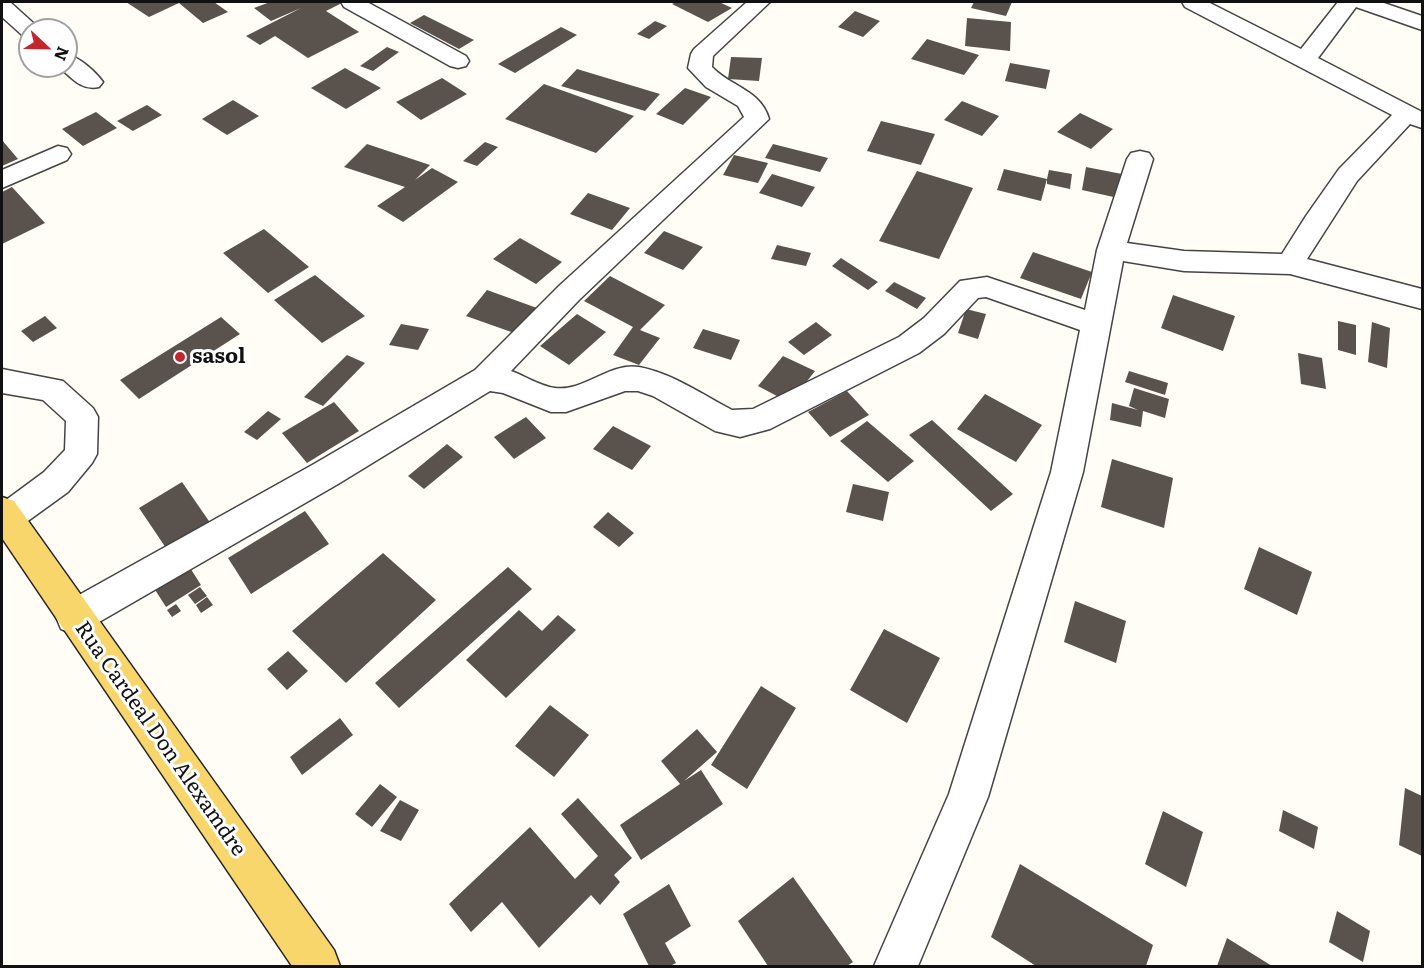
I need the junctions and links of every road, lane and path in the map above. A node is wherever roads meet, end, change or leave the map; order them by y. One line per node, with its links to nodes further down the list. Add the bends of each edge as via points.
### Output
1 (759, 2): 21 (street, via 702,54 700,68 712,81 747,100 756,110 757,119 569,293)
2 (1193, 2): 9 (street)
3 (1349, 2): 9 (street)
4 (1362, 2): 8 (street)
5 (366, 4): 10 (street)
6 (2, 6): 7 (street)
7 (18, 20)
8 (1422, 23)
9 (1305, 60): 13 (street)
10 (458, 61)
11 (78, 71): 12 (street)
12 (91, 82)
13 (1414, 118): 18 (street, via 1348,175)
14 (58, 154): 16 (street)
15 (1140, 159): 17 (street)
16 (2, 180)
17 (1111, 250): 18 (street, via 1184,261); 20 (street)
18 (1290, 264): 19 (street)
19 (1422, 299)
20 (1096, 325): 21 (street, via 987,287 970,288 934,326 909,345 759,420 740,424 726,422 664,388 639,379 624,379 566,400 551,400 508,381); 26 (street, via 1067,472 968,797)
21 (486, 378): 24 (street)
22 (2, 381): 23 (street, via 52,389 82,417 81,454 56,482)
23 (3, 517): 24 (main road, Rua Cardeal Don Alexamdre)
24 (74, 617): 25 (main road, Rua Cardeal Don Alexamdre)
25 (318, 966)
26 (896, 966)

